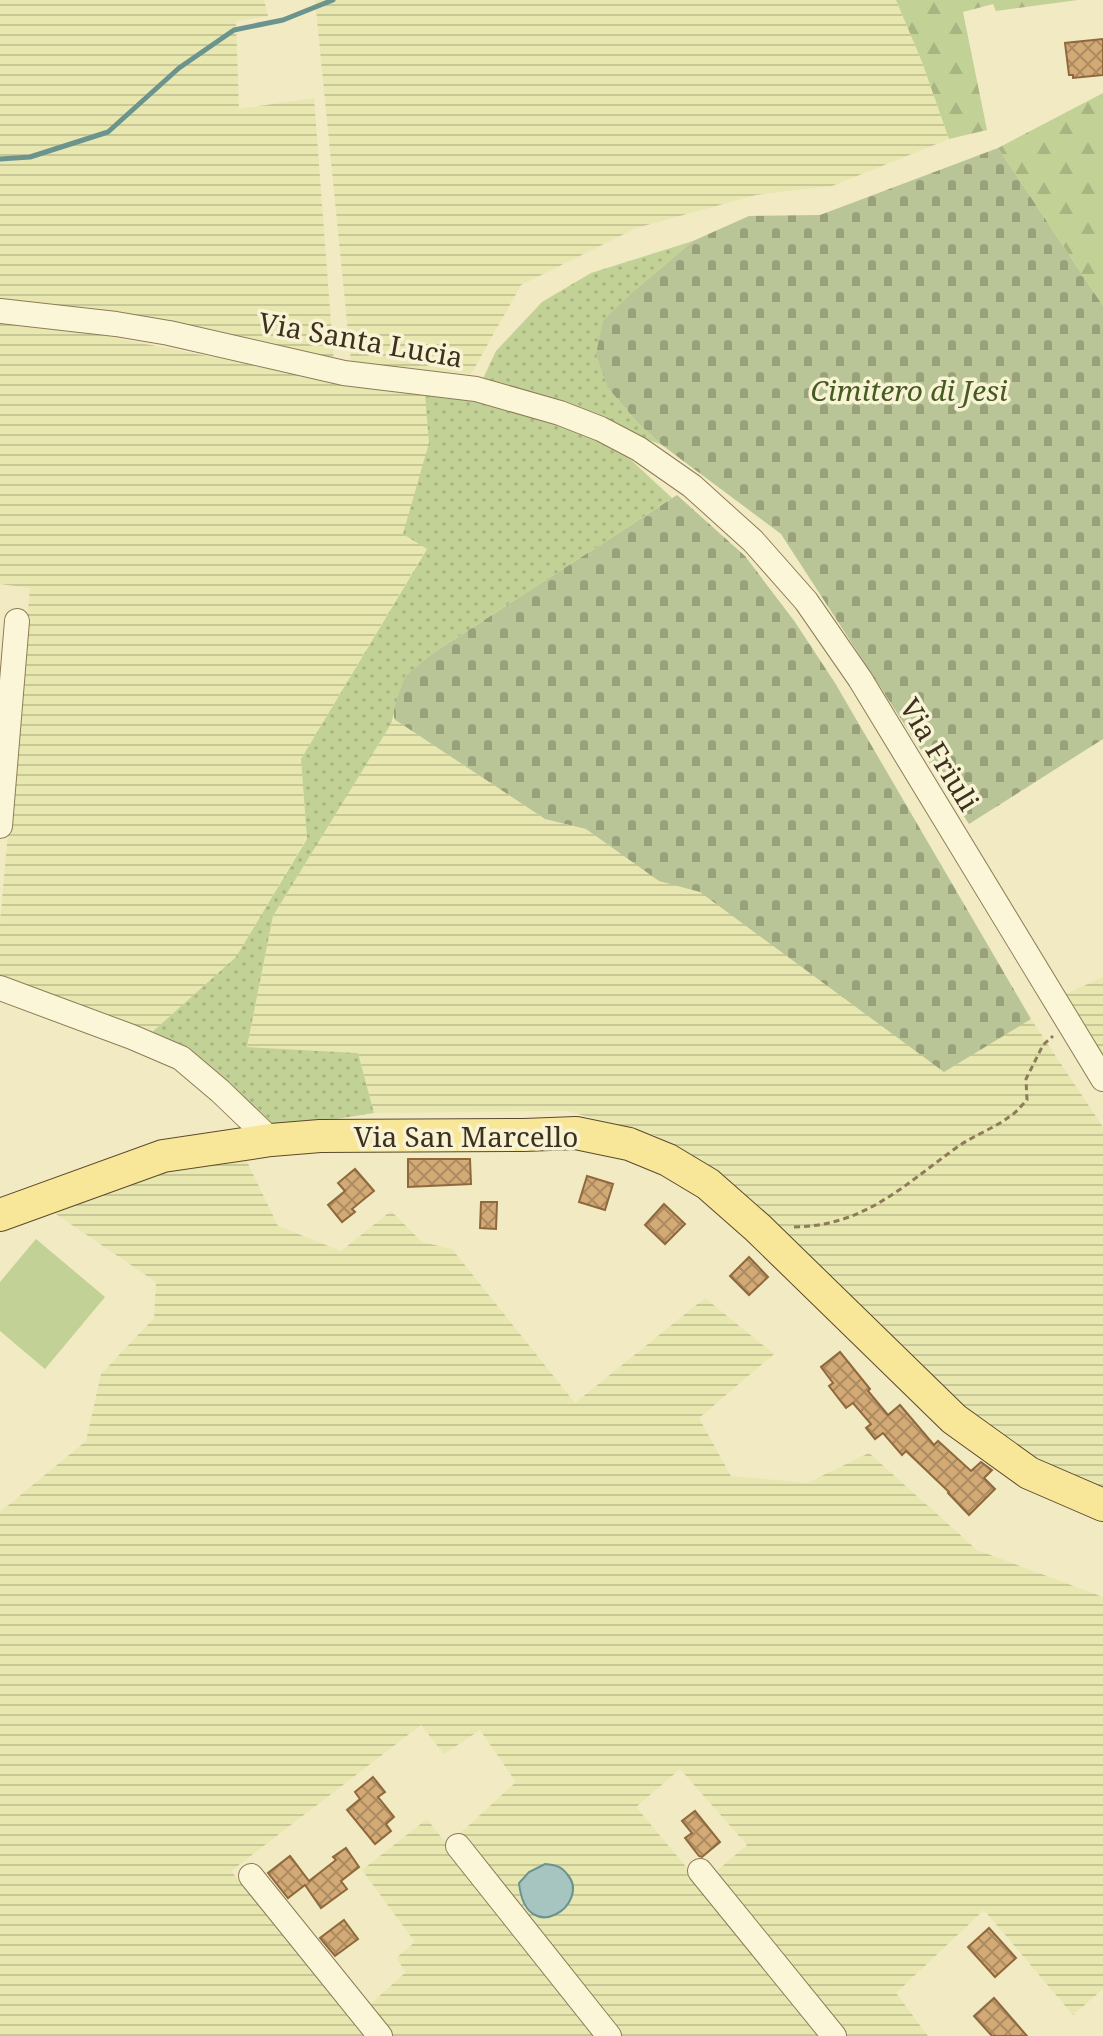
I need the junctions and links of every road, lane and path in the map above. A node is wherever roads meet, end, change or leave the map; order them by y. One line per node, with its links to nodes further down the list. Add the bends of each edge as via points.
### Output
1 (0, 311): 2 (street, Via Santa Lucia, via 142,329 344,373 476,389 601,429)
2 (692, 486): 6 (street, Via Friuli, via 753,541 806,601 860,679)
3 (17, 621): 4 (street)
4 (0, 826)
5 (0, 988): 8 (street, via 181,1058)
6 (1068, 1022): 7 (street, Via Friuli); 10 (path, via 1043,1045 1026,1079 1027,1100 1009,1118 958,1146 902,1190 856,1215 816,1227)
7 (1103, 1079)
8 (271, 1140): 9 (main road, Via San Marcello, via 163,1156); 10 (main road, Via San Marcello, via 576,1133 629,1144 668,1160 708,1184)
9 (0, 1215)
10 (758, 1228): 11 (main road, Via San Marcello, via 954,1419 1029,1473)
11 (1103, 1505)
12 (458, 1846): 16 (street)
13 (700, 1871): 17 (street)
14 (251, 1876): 15 (street)
15 (380, 2036)
16 (609, 2036)
17 (834, 2036)

